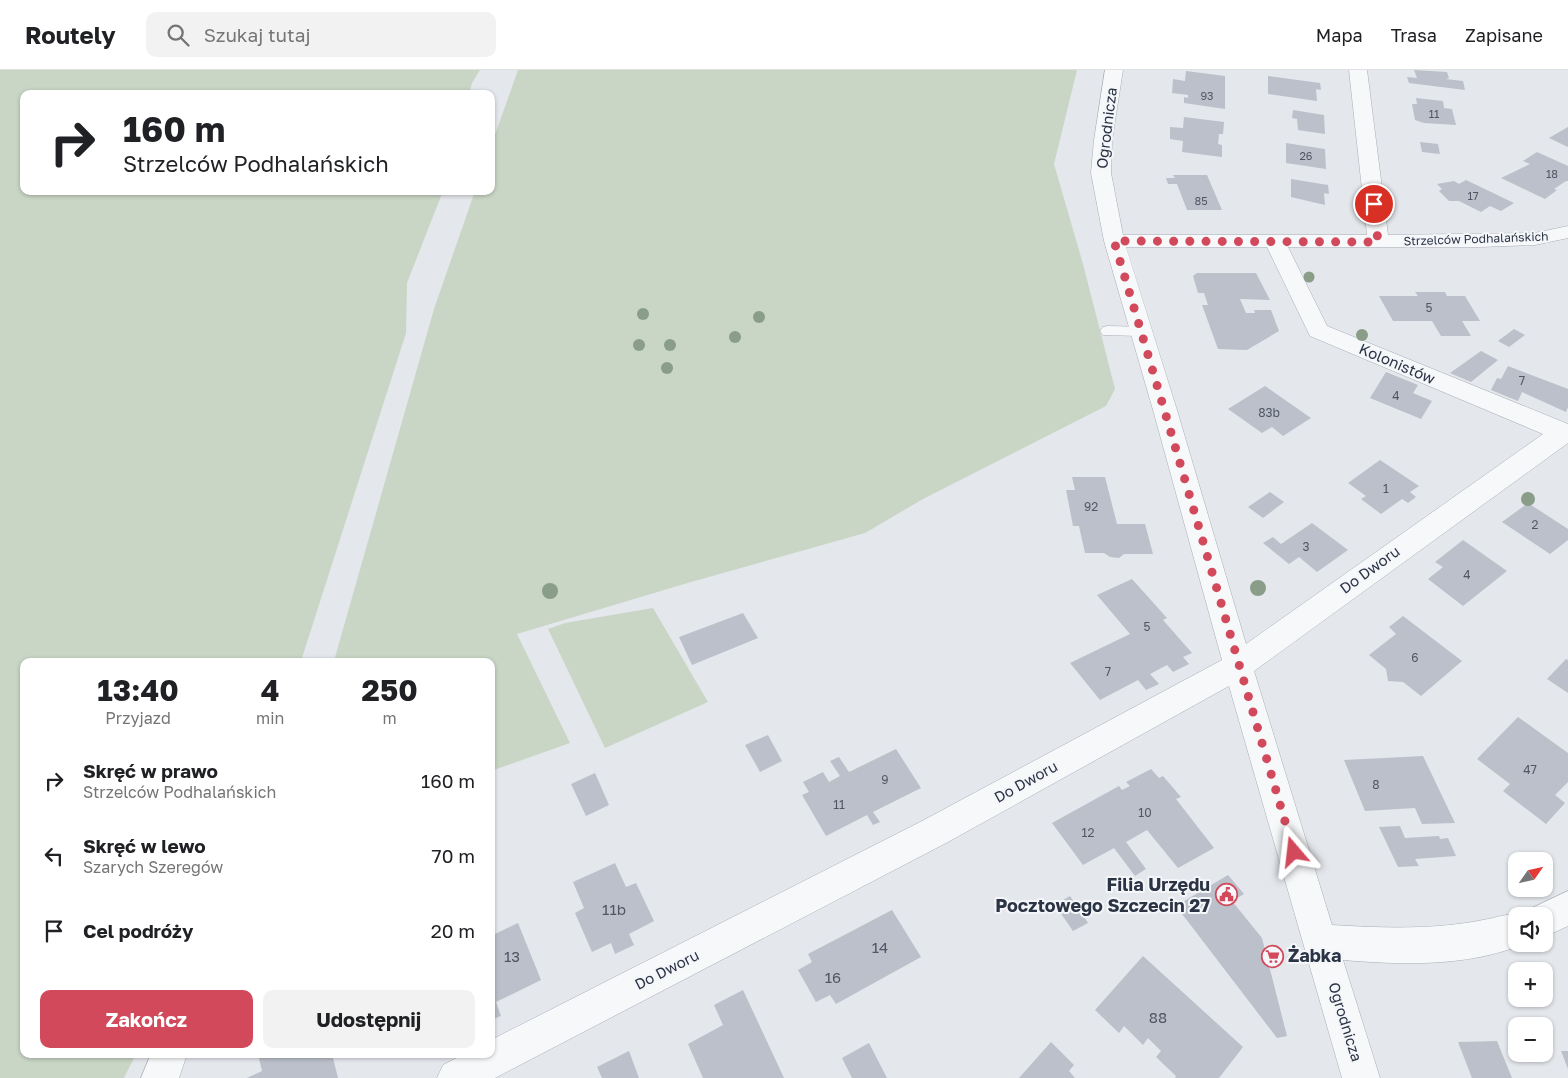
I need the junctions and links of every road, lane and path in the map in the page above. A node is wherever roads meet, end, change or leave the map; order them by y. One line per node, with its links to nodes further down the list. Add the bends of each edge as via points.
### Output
1 (1114, 70): 4 (street, Ogrodnicza, via 1100,173)
2 (1358, 70): 6 (street)
3 (1568, 232): 6 (street, Strzelców Podhalańskich, via 1510,240)
4 (1114, 241): 5 (street, Strzelców Podhalańskich); 8 (street, Ogrodnicza)
5 (1275, 242): 6 (street, Strzelców Podhalańskich); 9 (street, Kolonistów, via 1318,331)
6 (1378, 242)
7 (1108, 331): 8 (lane)
8 (1141, 332): 10 (street, Ogrodnicza)
9 (1565, 433): 10 (street, Do Dworu)
10 (1238, 666): 14 (street, Ogrodnicza); 16 (street, Do Dworu, via 936,831)
11 (1568, 908): 12 (street)
12 (1553, 916)
13 (1508, 932): 14 (street, via 1434,945 1380,946)
14 (1320, 941): 20 (street, Ogrodnicza)
15 (168, 1058): 18 (street)
16 (495, 1058)
17 (495, 1058): 19 (street, Do Dworu)
18 (160, 1078)
19 (456, 1078)
20 (1361, 1078)

